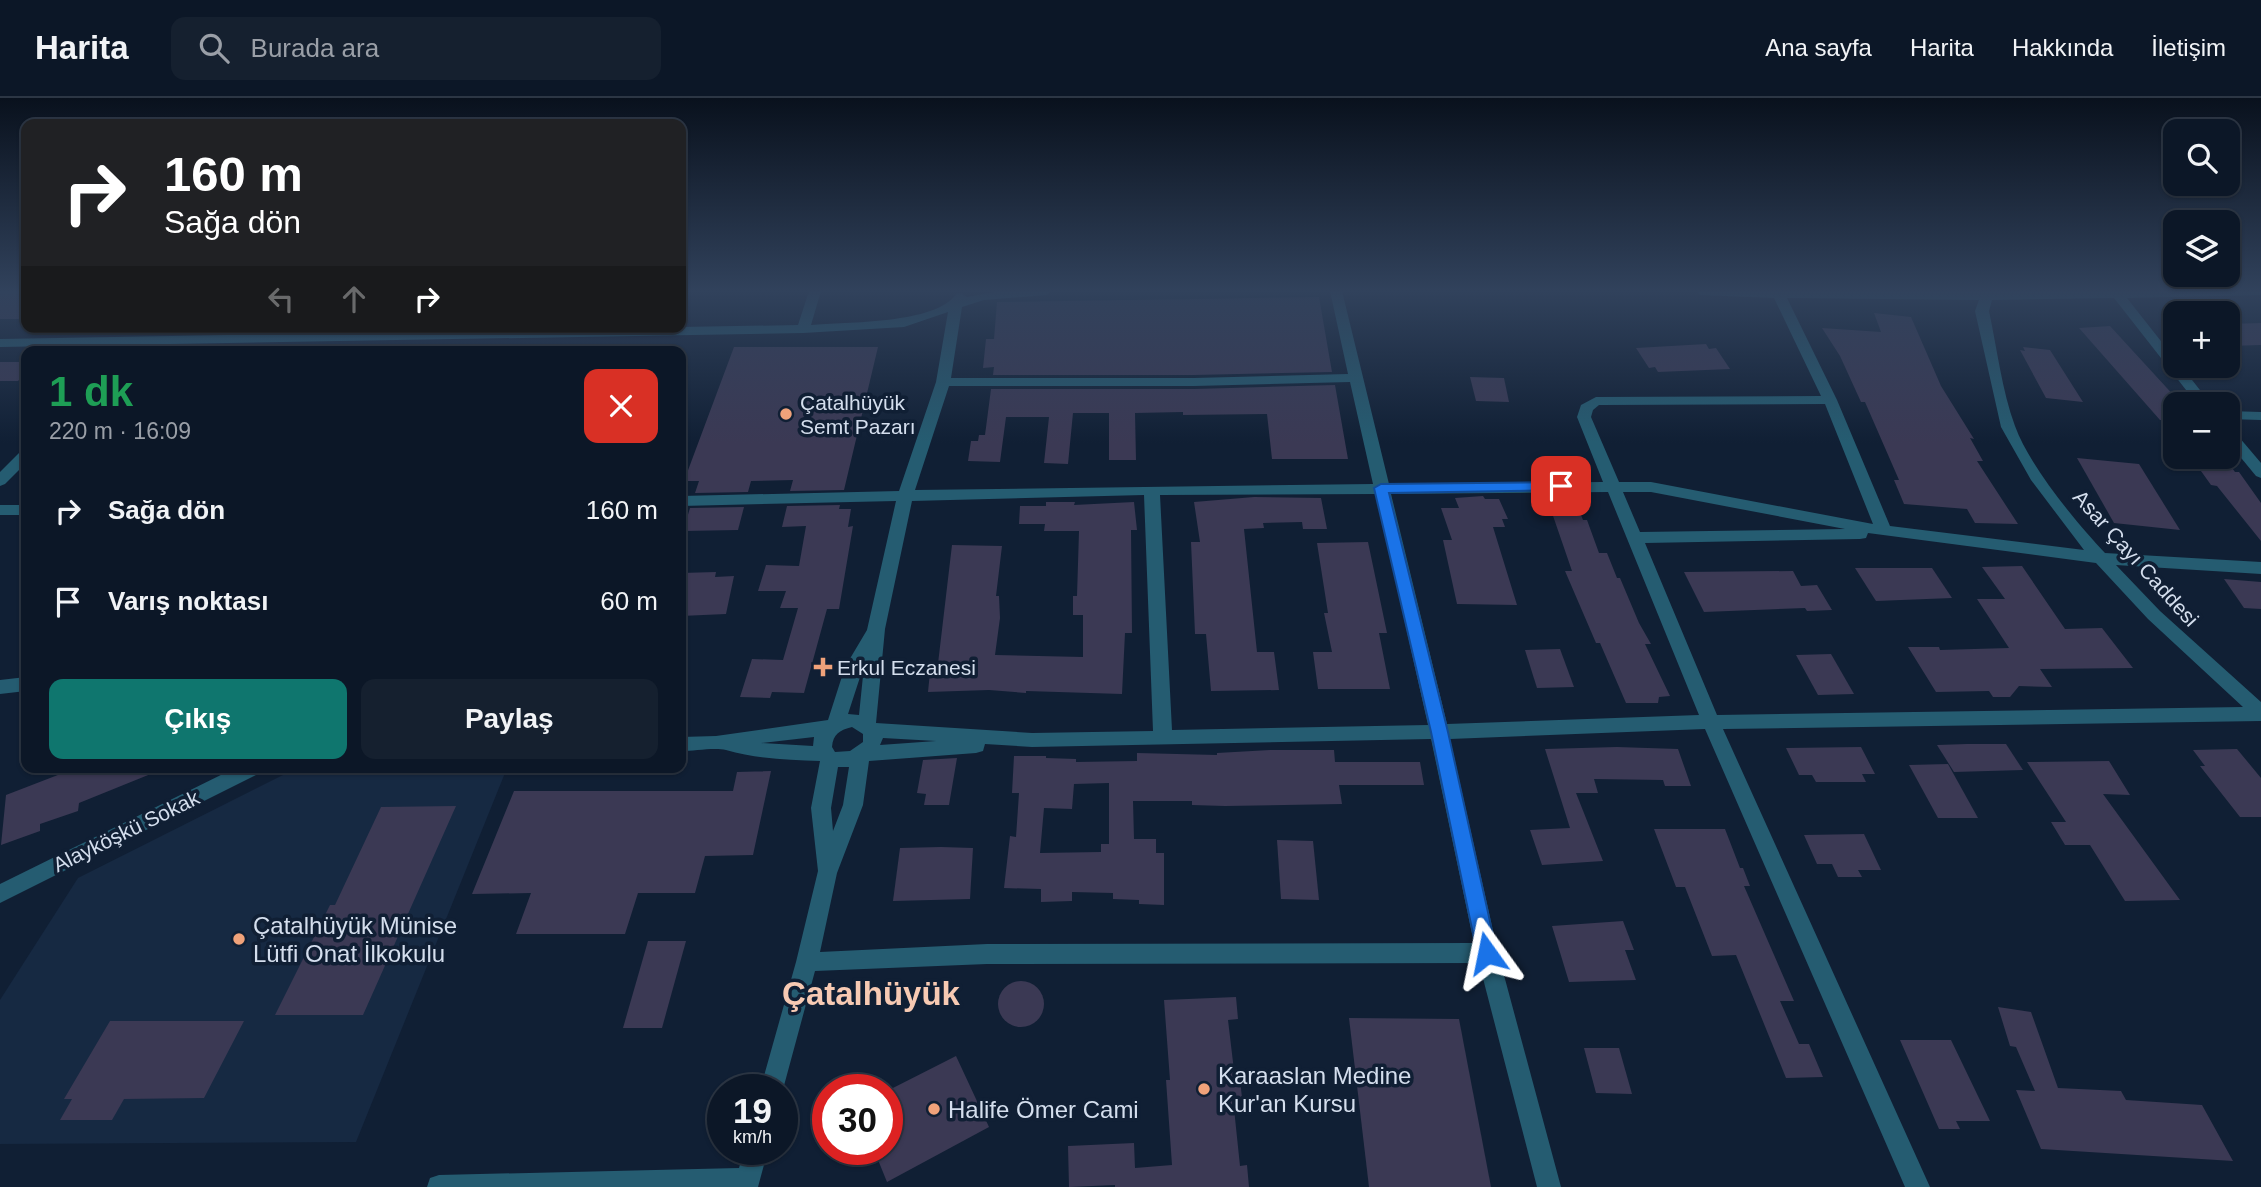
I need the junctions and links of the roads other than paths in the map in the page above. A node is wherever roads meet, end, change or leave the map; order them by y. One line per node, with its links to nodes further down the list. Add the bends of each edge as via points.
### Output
1 (200, 342): 9 (street)
2 (950, 342): 11 (street)
3 (1348, 342): 10 (street)
4 (1802, 342): 13 (street)
5 (1989, 342): 30 (street, Asar Çayı Caddesi, via 2008,427 2036,477)
6 (2155, 342): 12 (street)
7 (0, 343): 8 (street)
8 (102, 346)
9 (148, 346)
10 (1356, 378): 11 (street); 21 (street)
11 (943, 382): 23 (street)
12 (2195, 392)
13 (1830, 400): 20 (street, via 1596,401 1586,408 1584,417); 27 (street)
14 (2240, 415): 15 (street)
15 (2261, 416)
16 (2240, 448): 18 (street)
17 (21, 459): 19 (street)
18 (2261, 473)
19 (0, 481)
20 (1613, 486): 21 (street); 27 (street, via 1651,487); 29 (street)
21 (1381, 488): 22 (street); 39 (street)
22 (1152, 490): 23 (street); 40 (street)
23 (905, 496): 24 (street); 32 (street)
24 (686, 500)
25 (0, 510): 26 (street)
26 (21, 510)
27 (1884, 531): 28 (street)
28 (1905, 533): 29 (street); 30 (street)
29 (1635, 538): 36 (street)
30 (2101, 558): 31 (street); 35 (street, Asar Çayı Caddesi, via 2154,615)
31 (2261, 568)
32 (876, 629): 37 (street, via 854,667); 38 (street)
33 (21, 685): 34 (street)
34 (0, 687)
35 (2261, 713): 36 (street)
36 (1711, 722): 39 (street); 56 (street)
37 (832, 727): 38 (street, via 852,720); 42 (street); 45 (street, via 822,742)
38 (869, 727): 41 (street); 44 (street, via 873,742)
39 (1439, 732): 40 (street); 49 (street)
40 (1163, 738): 41 (street)
41 (1032, 740): 44 (street)
42 (716, 743): 43 (street); 45 (street)
43 (686, 744)
44 (863, 755): 45 (street, via 847,761); 47 (street, via 853,806)
45 (828, 756): 47 (street, via 821,808)
46 (243, 773): 48 (street, Alayköşkü Sokak)
47 (827, 873): 50 (street)
48 (0, 894)
49 (1487, 953): 50 (street, via 987,954); 55 (street)
50 (807, 962): 51 (street)
51 (776, 1074)
52 (752, 1165): 53 (street)
53 (747, 1183): 54 (street)
54 (439, 1187)
55 (1549, 1187)
56 (1918, 1187)

